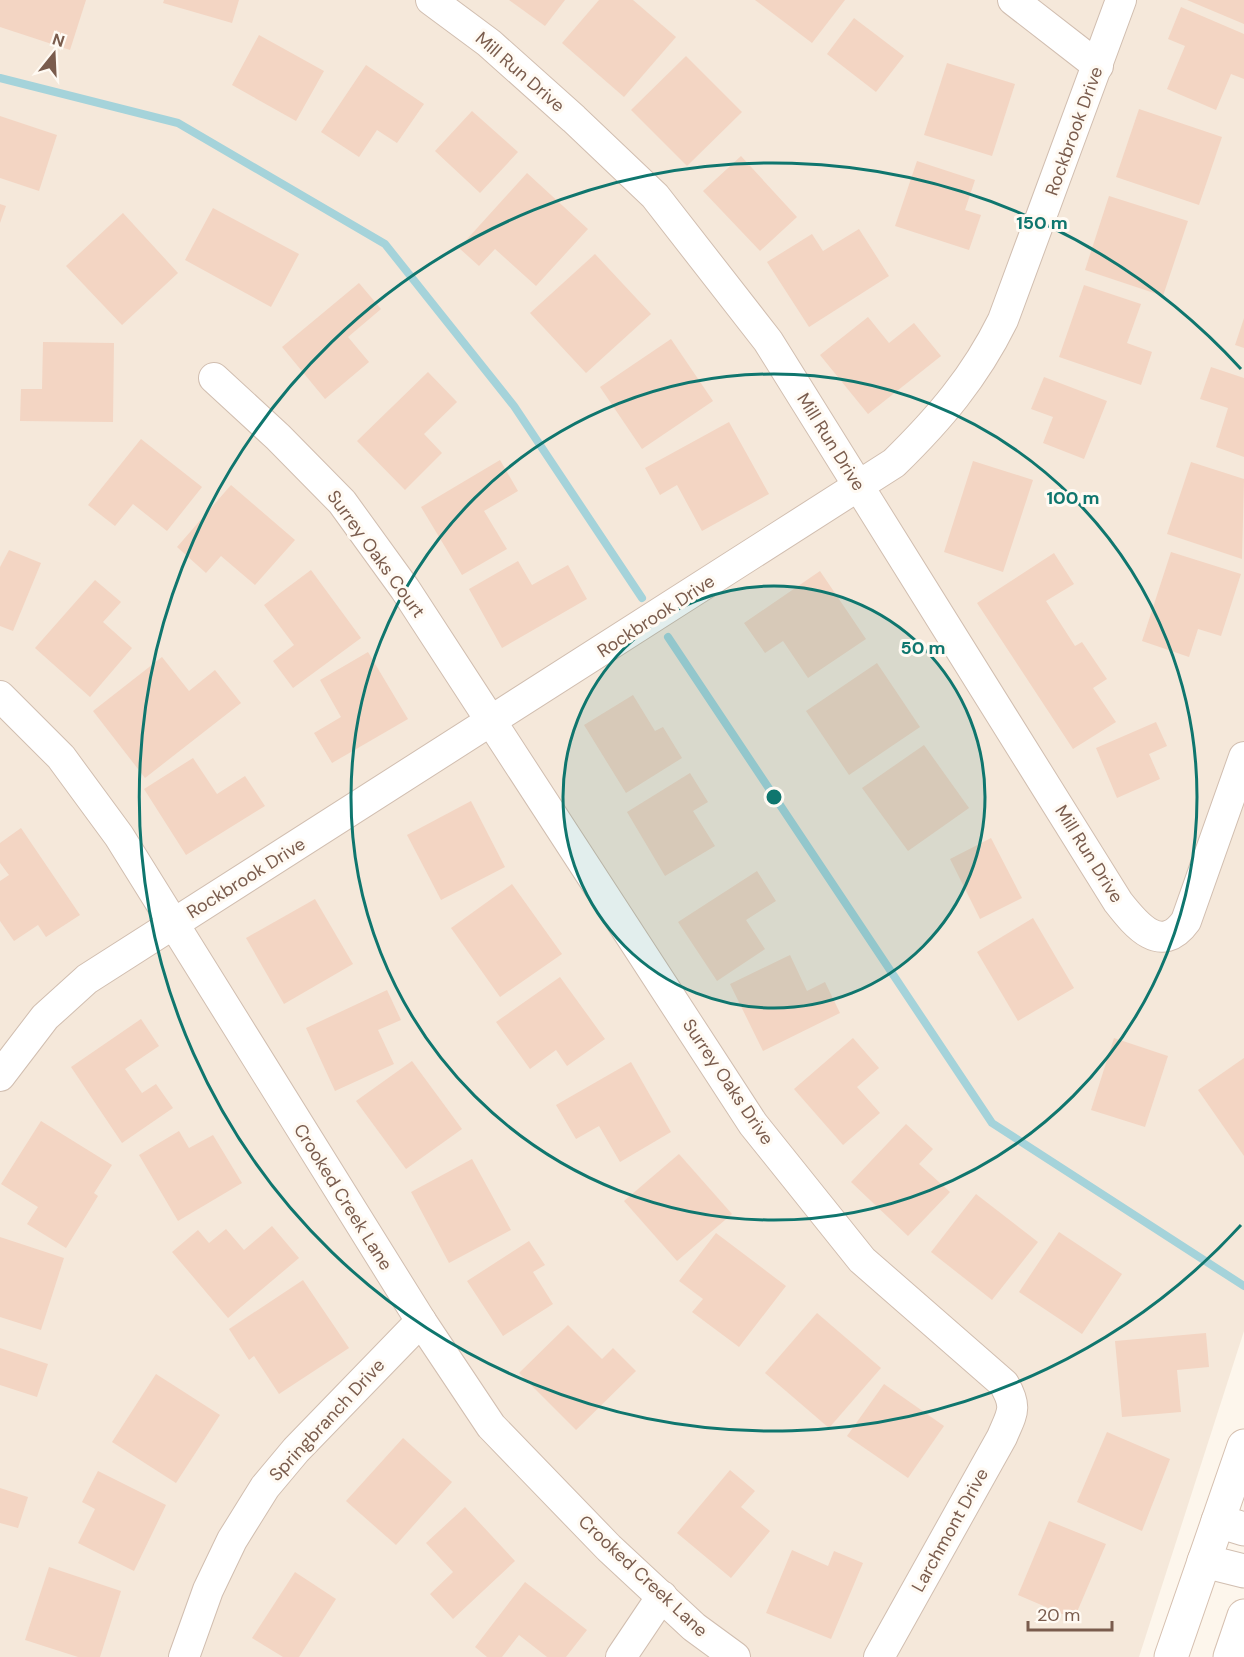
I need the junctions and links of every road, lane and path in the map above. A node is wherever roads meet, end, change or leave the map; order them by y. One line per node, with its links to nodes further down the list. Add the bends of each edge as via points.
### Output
1 (431, 0): 6 (street, Mill Run Drive, via 489,43 655,196 768,341)
2 (1013, 0): 4 (street)
3 (1121, 0): 4 (street, Rockbrook Drive)
4 (1098, 66): 6 (street, Rockbrook Drive, via 1004,320 986,355 938,420 894,463)
5 (214, 378): 8 (street, Surrey Oaks Court, via 342,502 405,589)
6 (858, 486): 8 (street, Rockbrook Drive); 9 (street, Mill Run Drive, via 1118,902 1141,930 1162,938 1178,932 1186,921)
7 (0, 696): 10 (street, Crooked Creek Lane, via 61,758 119,836)
8 (491, 722): 10 (street, Rockbrook Drive); 13 (street, Surrey Oaks Drive, via 753,1124 862,1260 1004,1384)
9 (1244, 757)
10 (173, 924): 11 (street, Rockbrook Drive, via 87,980 45,1017); 12 (street, Crooked Creek Lane)
11 (0, 1076)
12 (421, 1321): 18 (street, Crooked Creek Lane, via 491,1426 609,1548); 20 (street, Springbranch Drive, via 265,1487 217,1570)
13 (1014, 1400): 23 (street, Larchmont Drive, via 1002,1437)
14 (1244, 1446): 15 (main road)
15 (1231, 1525): 16 (main road)
16 (1204, 1561): 17 (main road); 24 (main road)
17 (1244, 1571)
18 (662, 1596): 21 (street); 22 (street, Crooked Creek Lane, via 694,1627)
19 (1244, 1616): 25 (main road)
20 (184, 1657)
21 (621, 1657)
22 (735, 1657)
23 (879, 1657)
24 (1171, 1657)
25 (1230, 1657)

